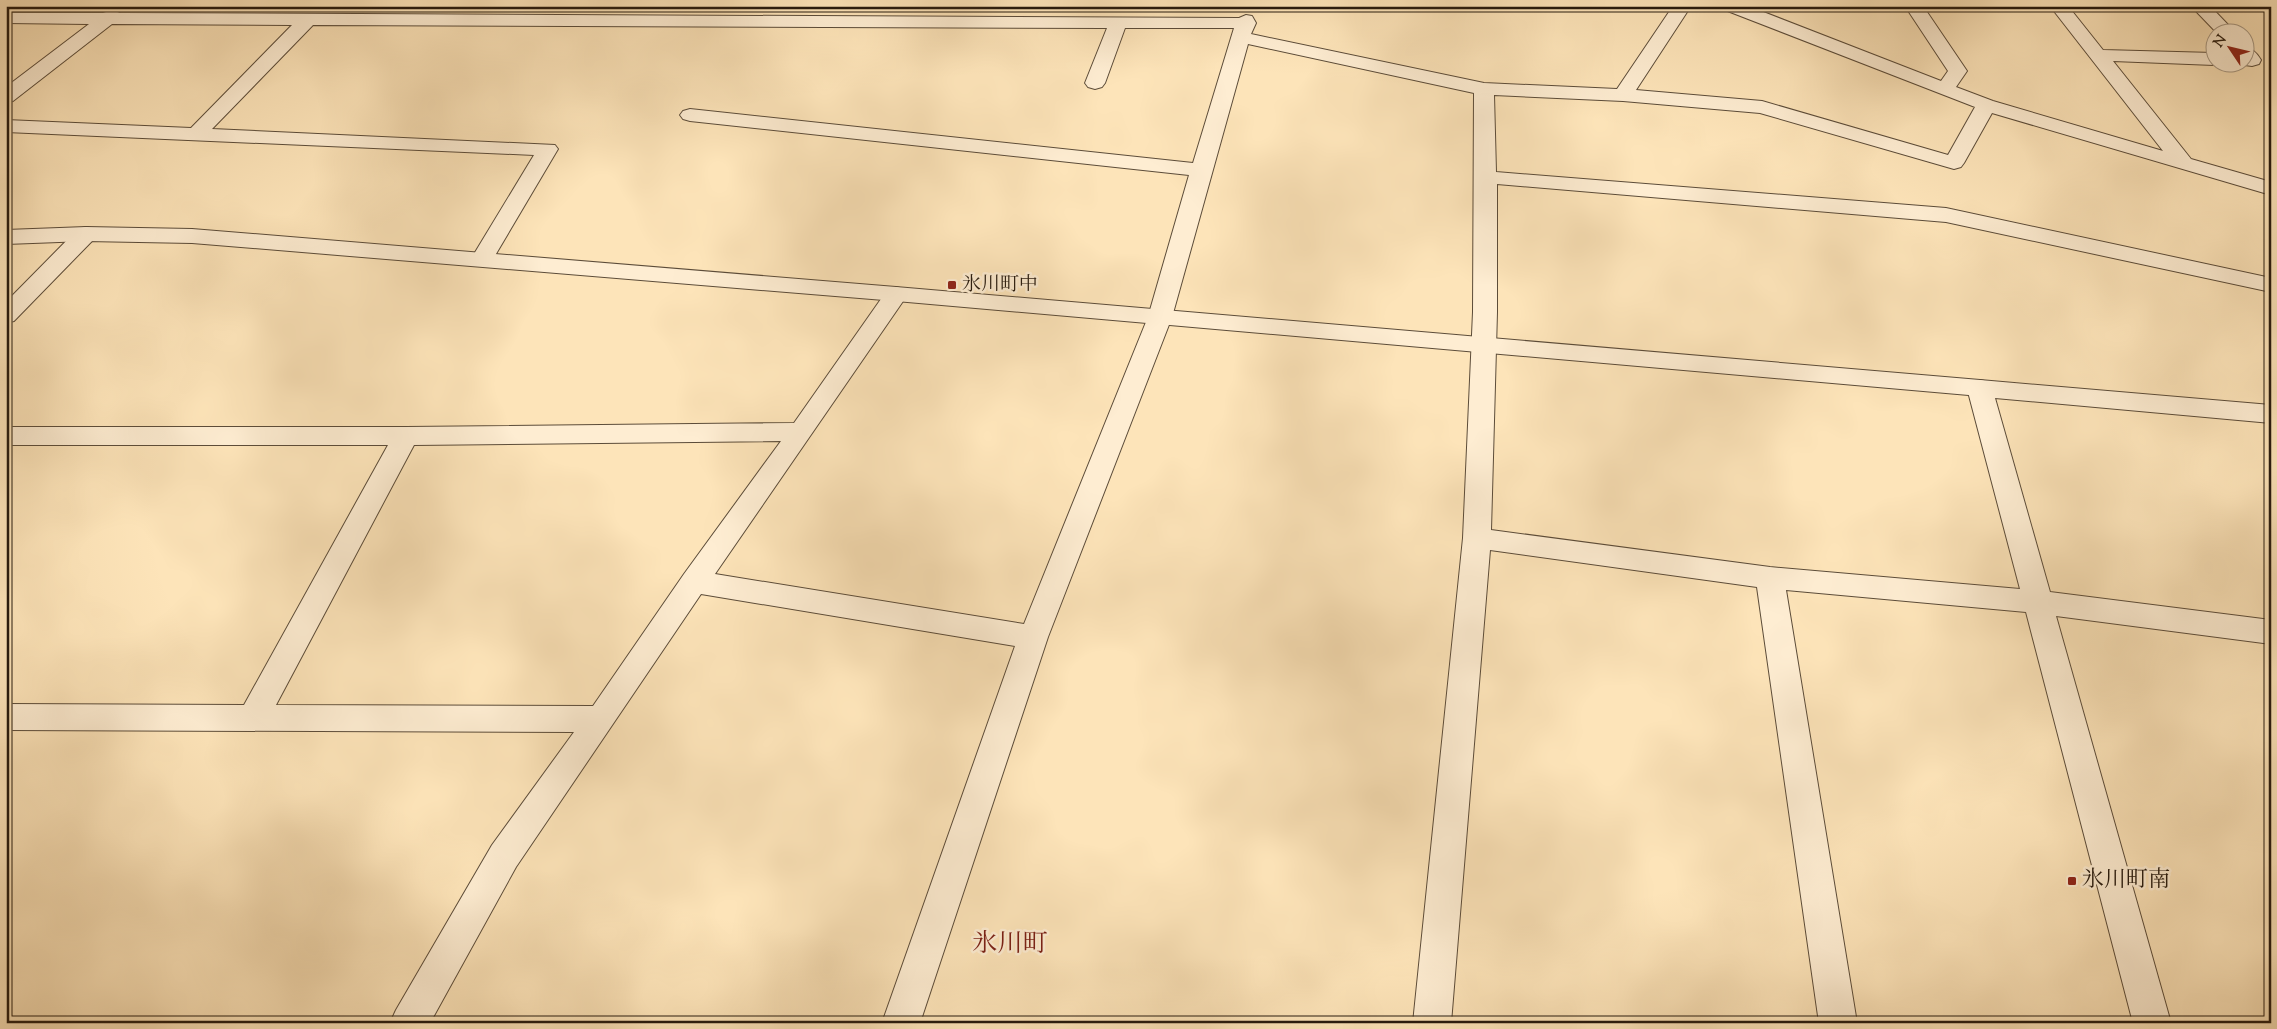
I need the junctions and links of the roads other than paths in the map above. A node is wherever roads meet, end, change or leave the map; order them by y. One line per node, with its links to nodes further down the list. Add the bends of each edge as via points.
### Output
1 (124, 6): 10 (street)
2 (1682, 6): 20 (street)
3 (1731, 6): 7 (street)
4 (1914, 6): 19 (street, via 1958,71)
5 (2059, 6): 15 (street)
6 (2200, 6): 14 (street)
7 (1758, 12): 19 (street)
8 (638, 13): 11 (street); 12 (street)
9 (6, 18): 10 (street)
10 (108, 19): 11 (street); 21 (street)
11 (307, 20): 25 (street)
12 (1118, 22): 13 (street); 17 (street)
13 (1244, 22): 18 (street); 27 (street)
14 (2216, 22)
15 (2099, 55): 16 (street); 26 (street)
16 (2204, 59)
17 (1096, 83)
18 (1484, 89): 20 (street); 28 (street)
19 (1944, 89): 22 (street)
20 (1623, 95): 22 (street, via 1762,107 1954,162)
21 (6, 97)
22 (1986, 105): 26 (street)
23 (690, 115): 27 (street)
24 (6, 126): 25 (street)
25 (196, 134): 32 (street, via 548,149)
26 (2183, 162): 29 (street)
27 (1201, 170): 36 (street)
28 (1486, 177): 33 (street, via 1946,215); 37 (street)
29 (2271, 188)
30 (86, 234): 31 (street); 32 (street, via 192,236); 35 (street)
31 (6, 236)
32 (482, 259): 34 (street)
33 (2271, 285)
34 (896, 294): 36 (street); 40 (street)
35 (6, 316)
36 (1160, 317): 37 (street); 48 (street)
37 (1484, 345): 38 (street); 43 (street)
38 (1980, 388): 39 (street); 46 (street)
39 (2271, 414)
40 (802, 432): 42 (street); 45 (street)
41 (6, 436): 42 (street)
42 (406, 436): 50 (street)
43 (1477, 538): 44 (street); 54 (street)
44 (1770, 578): 46 (street); 55 (street)
45 (694, 582): 48 (street); 51 (street)
46 (2037, 602): 47 (street); 56 (street)
47 (2271, 632)
48 (1033, 637): 53 (street)
49 (6, 717): 50 (street)
50 (253, 717): 51 (street)
51 (601, 720): 52 (street, via 504,856)
52 (409, 1023)
53 (901, 1023)
54 (1432, 1023)
55 (1838, 1023)
56 (2152, 1023)

